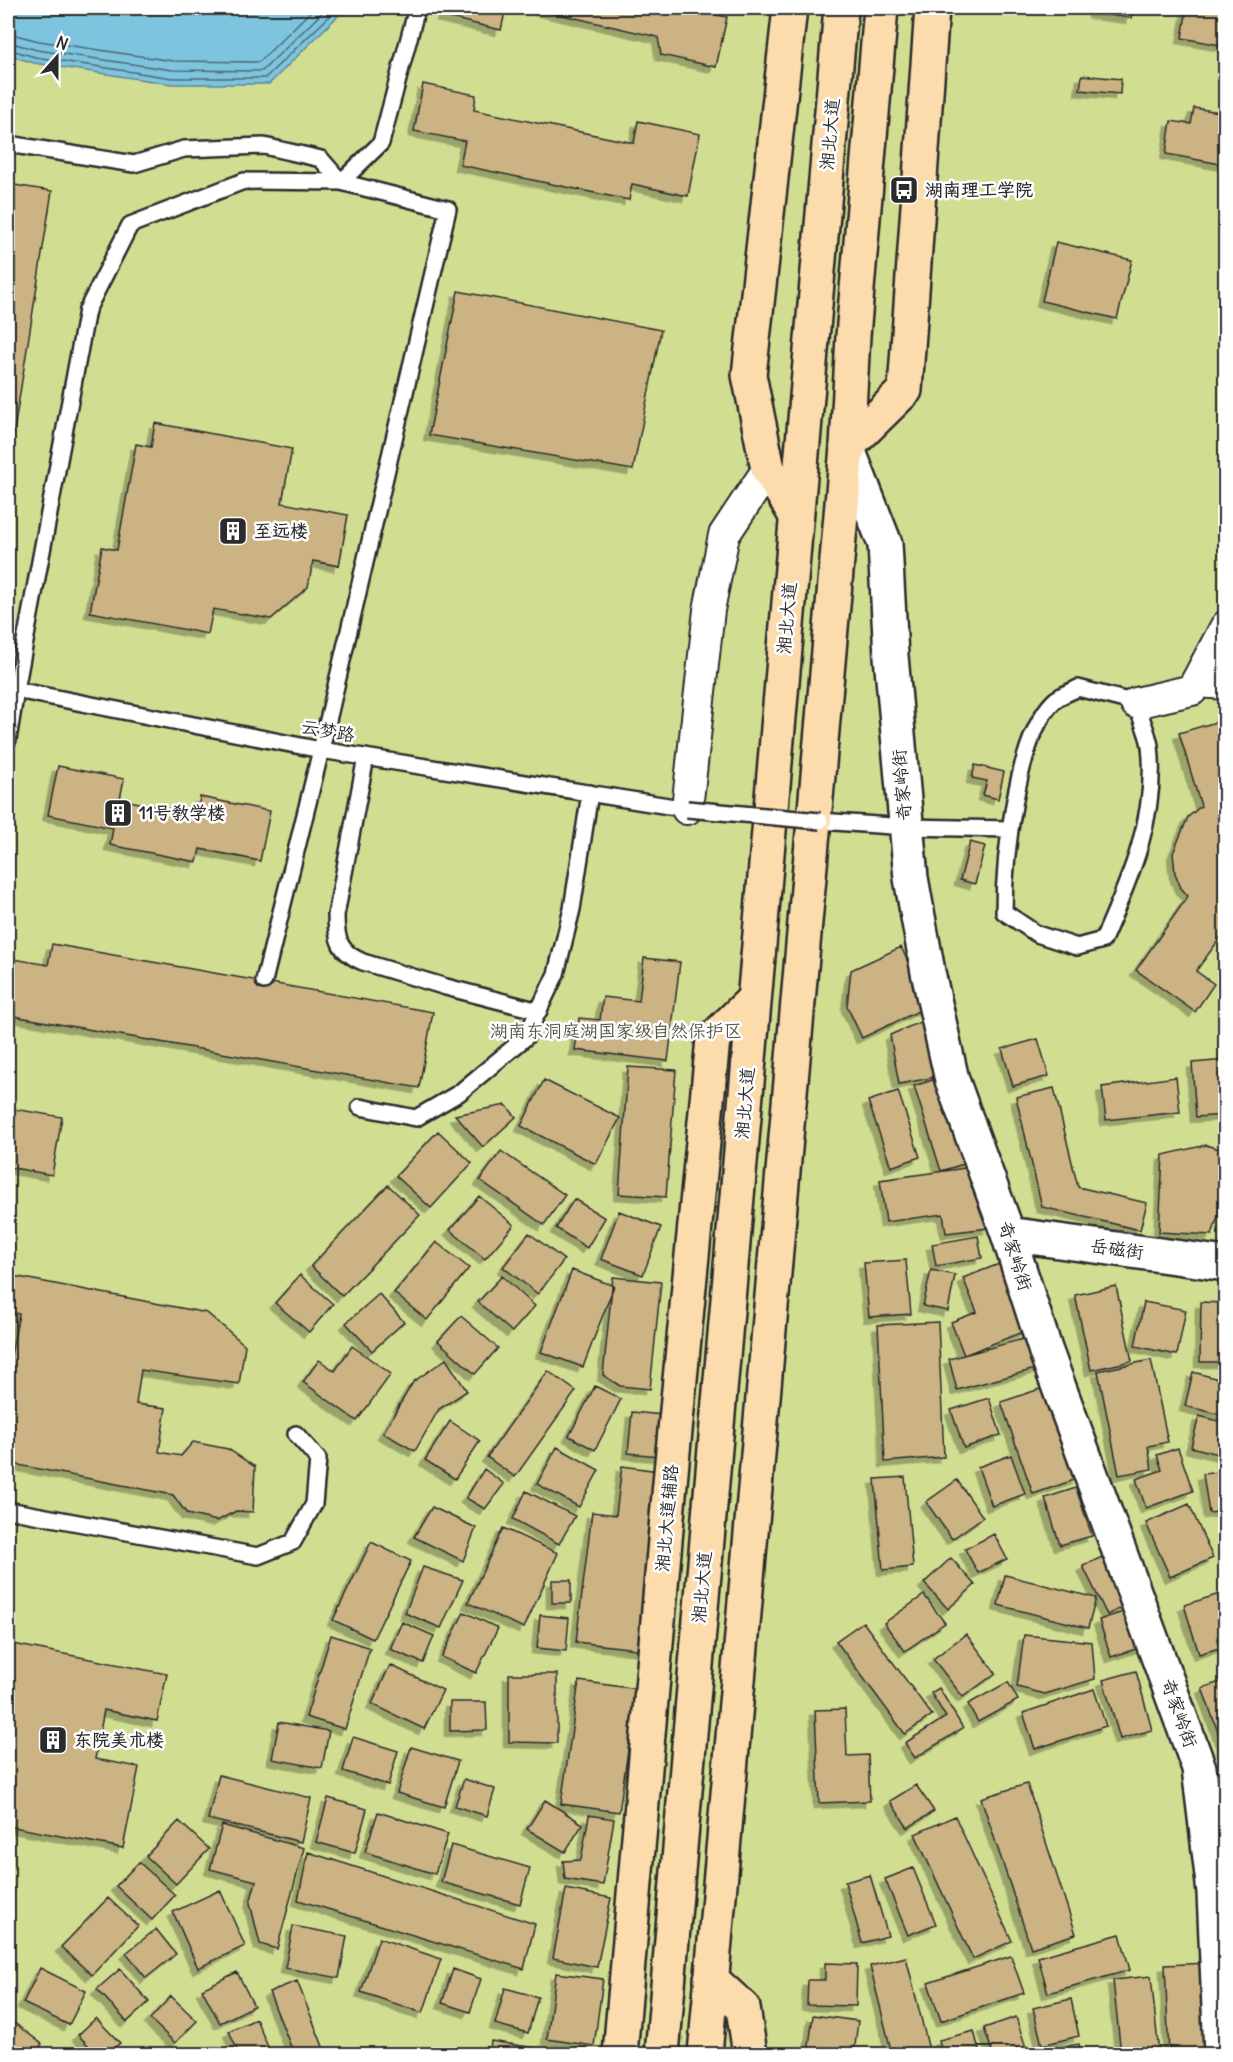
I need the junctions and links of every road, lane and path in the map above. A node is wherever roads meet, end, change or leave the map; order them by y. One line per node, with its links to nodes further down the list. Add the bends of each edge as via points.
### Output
1 (417, 8): 7 (lane, via 381,143)
2 (790, 8): 10 (main road, via 749,375)
3 (841, 8): 8 (main road, 湘北大道)
4 (881, 8): 9 (main road)
5 (932, 8): 9 (main road, via 905,390)
6 (8, 144): 7 (lane, via 134,164 184,148 264,146 321,159)
7 (341, 182): 14 (lane, via 244,181 130,225 87,310); 17 (lane, via 448,209)
8 (806, 393): 10 (main road); 11 (main road, 湘北大道)
9 (847, 447): 21 (street, 奇家岭街, via 885,544); 31 (main road)
10 (768, 469): 11 (main road); 20 (street, via 724,535 709,610)
11 (796, 516): 24 (main road, 湘北大道)
12 (1226, 626): 13 (street)
13 (1211, 683): 15 (street)
14 (16, 690): 16 (lane); 17 (lane, 云梦路)
15 (1136, 703): 22 (lane, via 1078,688 1055,700 1035,728); 22 (lane, via 1150,745 1146,823 1137,861 1103,940 1077,947 1037,934 1004,912)
16 (8, 740)
17 (321, 750): 18 (lane, 云梦路); 23 (lane)
18 (366, 757): 19 (lane, 云梦路); 25 (lane, via 336,915 336,932 342,948 363,962)
19 (590, 793): 20 (lane, 云梦路); 25 (lane, via 572,909 556,974)
20 (687, 809): 21 (lane, 云梦路, bridge)
21 (906, 827): 22 (lane, 云梦路); 27 (street, 奇家岭街, via 915,902 952,1080)
22 (1010, 829)
23 (264, 981)
24 (754, 999): 32 (main road, 湘北大道辅路, via 713,1039); 33 (main road, 湘北大道)
25 (538, 1011): 26 (lane, via 526,1037 459,1093 416,1118)
26 (360, 1107)
27 (1008, 1234): 28 (street, 岳磁街); 36 (street, 奇家岭街, via 1046,1352 1199,1768 1214,1892)
28 (1226, 1264)
29 (296, 1434): 30 (lane, via 318,1459 314,1504 293,1542 258,1556)
30 (8, 1510)
31 (711, 1979): 34 (main road); 35 (main road, via 743,2008)
32 (620, 2055)
33 (662, 2055)
34 (705, 2055)
35 (750, 2055)
36 (1221, 2055)

